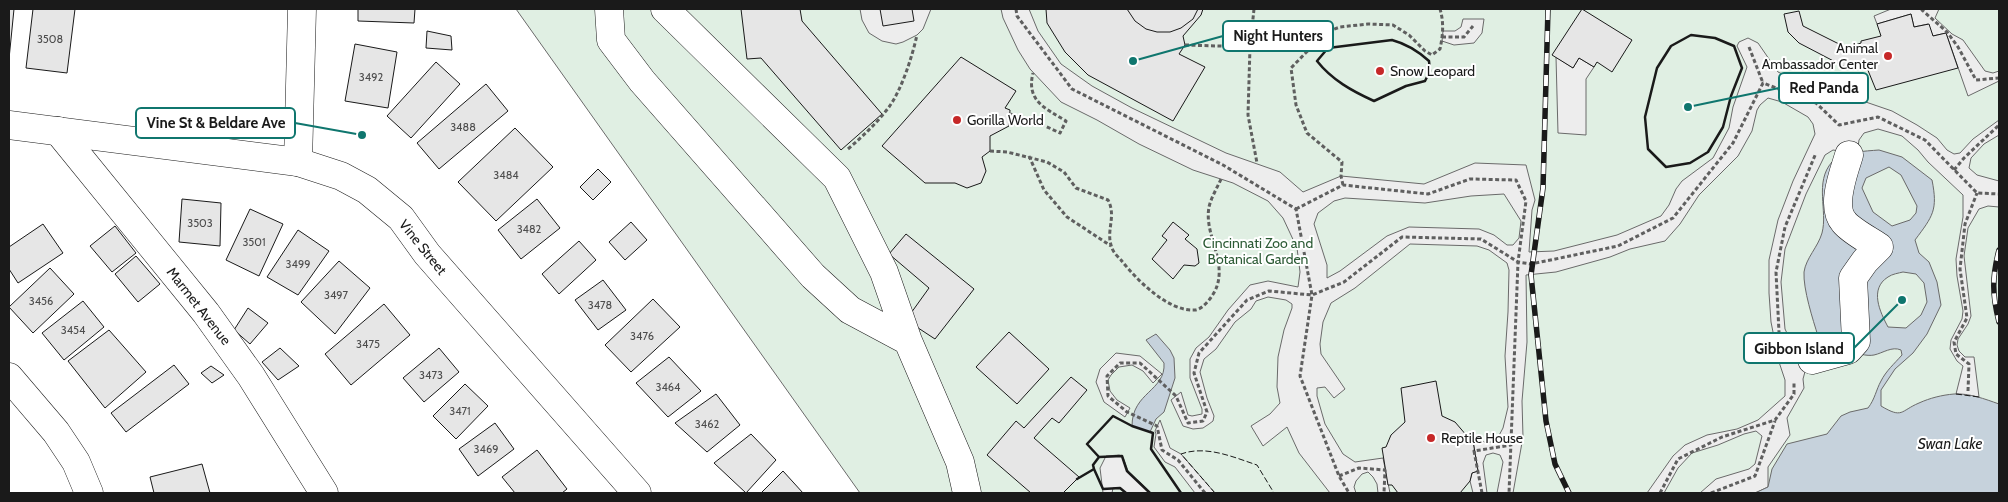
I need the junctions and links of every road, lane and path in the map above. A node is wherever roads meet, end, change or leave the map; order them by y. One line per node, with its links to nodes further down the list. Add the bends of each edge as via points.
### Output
1 (302, 9): 27 (main road)
2 (609, 9): 39 (main road, via 611,40 679,124 813,276 850,310)
3 (664, 9): 29 (main road)
4 (1016, 9): 35 (path, via 1017,16 1072,89 1223,165)
5 (1254, 9): 12 (path)
6 (1440, 9): 10 (path)
7 (1923, 9): 15 (path, via 1947,32 1976,80)
8 (1473, 26): 10 (path, via 1464,36)
9 (917, 35): 29 (path, via 912,58 890,105 874,126)
10 (1442, 36): 32 (path, via 1440,49 1432,55 1393,25 1340,27 1318,38 1291,68 1296,105 1307,133 1342,162)
11 (1185, 45): 12 (path)
12 (1250, 47): 28 (path, via 1248,115)
13 (1749, 47): 16 (path)
14 (1034, 73): 17 (path, via 1030,84 1038,104 1066,121 1060,133)
15 (1999, 78)
16 (1763, 83): 19 (path, via 1816,103); 37 (path, via 1733,143 1673,218 1618,246 1531,264)
17 (1010, 114)
18 (9, 125): 21 (main road, Vine Street)
19 (1839, 125): 22 (path); 30 (path, via 1878,117 1925,140)
20 (1999, 125): 30 (path)
21 (58, 131): 27 (main road, Vine Street); 48 (main road, Marmet Avenue, via 206,313 251,376)
22 (1834, 131)
23 (1818, 149): 40 (path, via 1785,227 1776,272 1779,332)
24 (990, 151): 26 (path)
25 (1849, 155): 41 (main road, via 1838,195 1838,208 1843,222 1879,247 1853,278 1856,341 1848,350)
26 (1028, 156): 36 (path, via 1044,190 1068,216); 36 (path, via 1064,172 1076,188 1108,200 1112,208)
27 (298, 162): 49 (main road, Vine Street, via 341,176 367,190 401,218 427,254)
28 (1256, 163)
29 (827, 168): 39 (main road, via 837,178 884,272)
30 (1954, 170): 33 (path)
31 (1221, 179): 36 (path, via 1209,207 1209,224 1220,267 1217,286 1205,305 1196,310 1180,308 1161,298 1134,276)
32 (1343, 185): 35 (path); 37 (path, via 1428,194 1470,179 1516,180 1526,201)
33 (1977, 193): 34 (path); 43 (path, via 1965,224 1960,269 1967,318 1954,342 1956,354 1969,364)
34 (1999, 194)
35 (1296, 209): 38 (path)
36 (1112, 247)
37 (1518, 262): 38 (path, via 1481,239 1402,237 1344,282); 45 (path)
38 (1312, 295): 46 (path, via 1300,376); 51 (path, via 1269,291 1247,300 1199,353 1194,373 1207,412 1203,421 1188,423 1176,396 1140,363 1120,363 1107,376 1108,396 1128,412 1157,426 1162,450 1178,460)
39 (908, 342): 50 (main road, via 960,462)
40 (1786, 349)
41 (1803, 368): 44 (path, via 1794,394)
42 (9, 377): 47 (main road, via 56,432 76,462)
43 (1968, 391)
44 (1775, 420): 56 (path, via 1722,437 1678,459); 57 (path, via 1755,476)
45 (1511, 445): 54 (path, via 1474,451); 55 (path)
46 (1339, 476): 52 (path); 53 (path, via 1359,468 1385,470)
47 (89, 493)
48 (324, 493)
49 (637, 493)
50 (967, 493)
51 (1205, 493)
52 (1349, 493)
53 (1384, 493)
54 (1482, 493)
55 (1508, 493)
56 (1660, 493)
57 (1710, 493)

